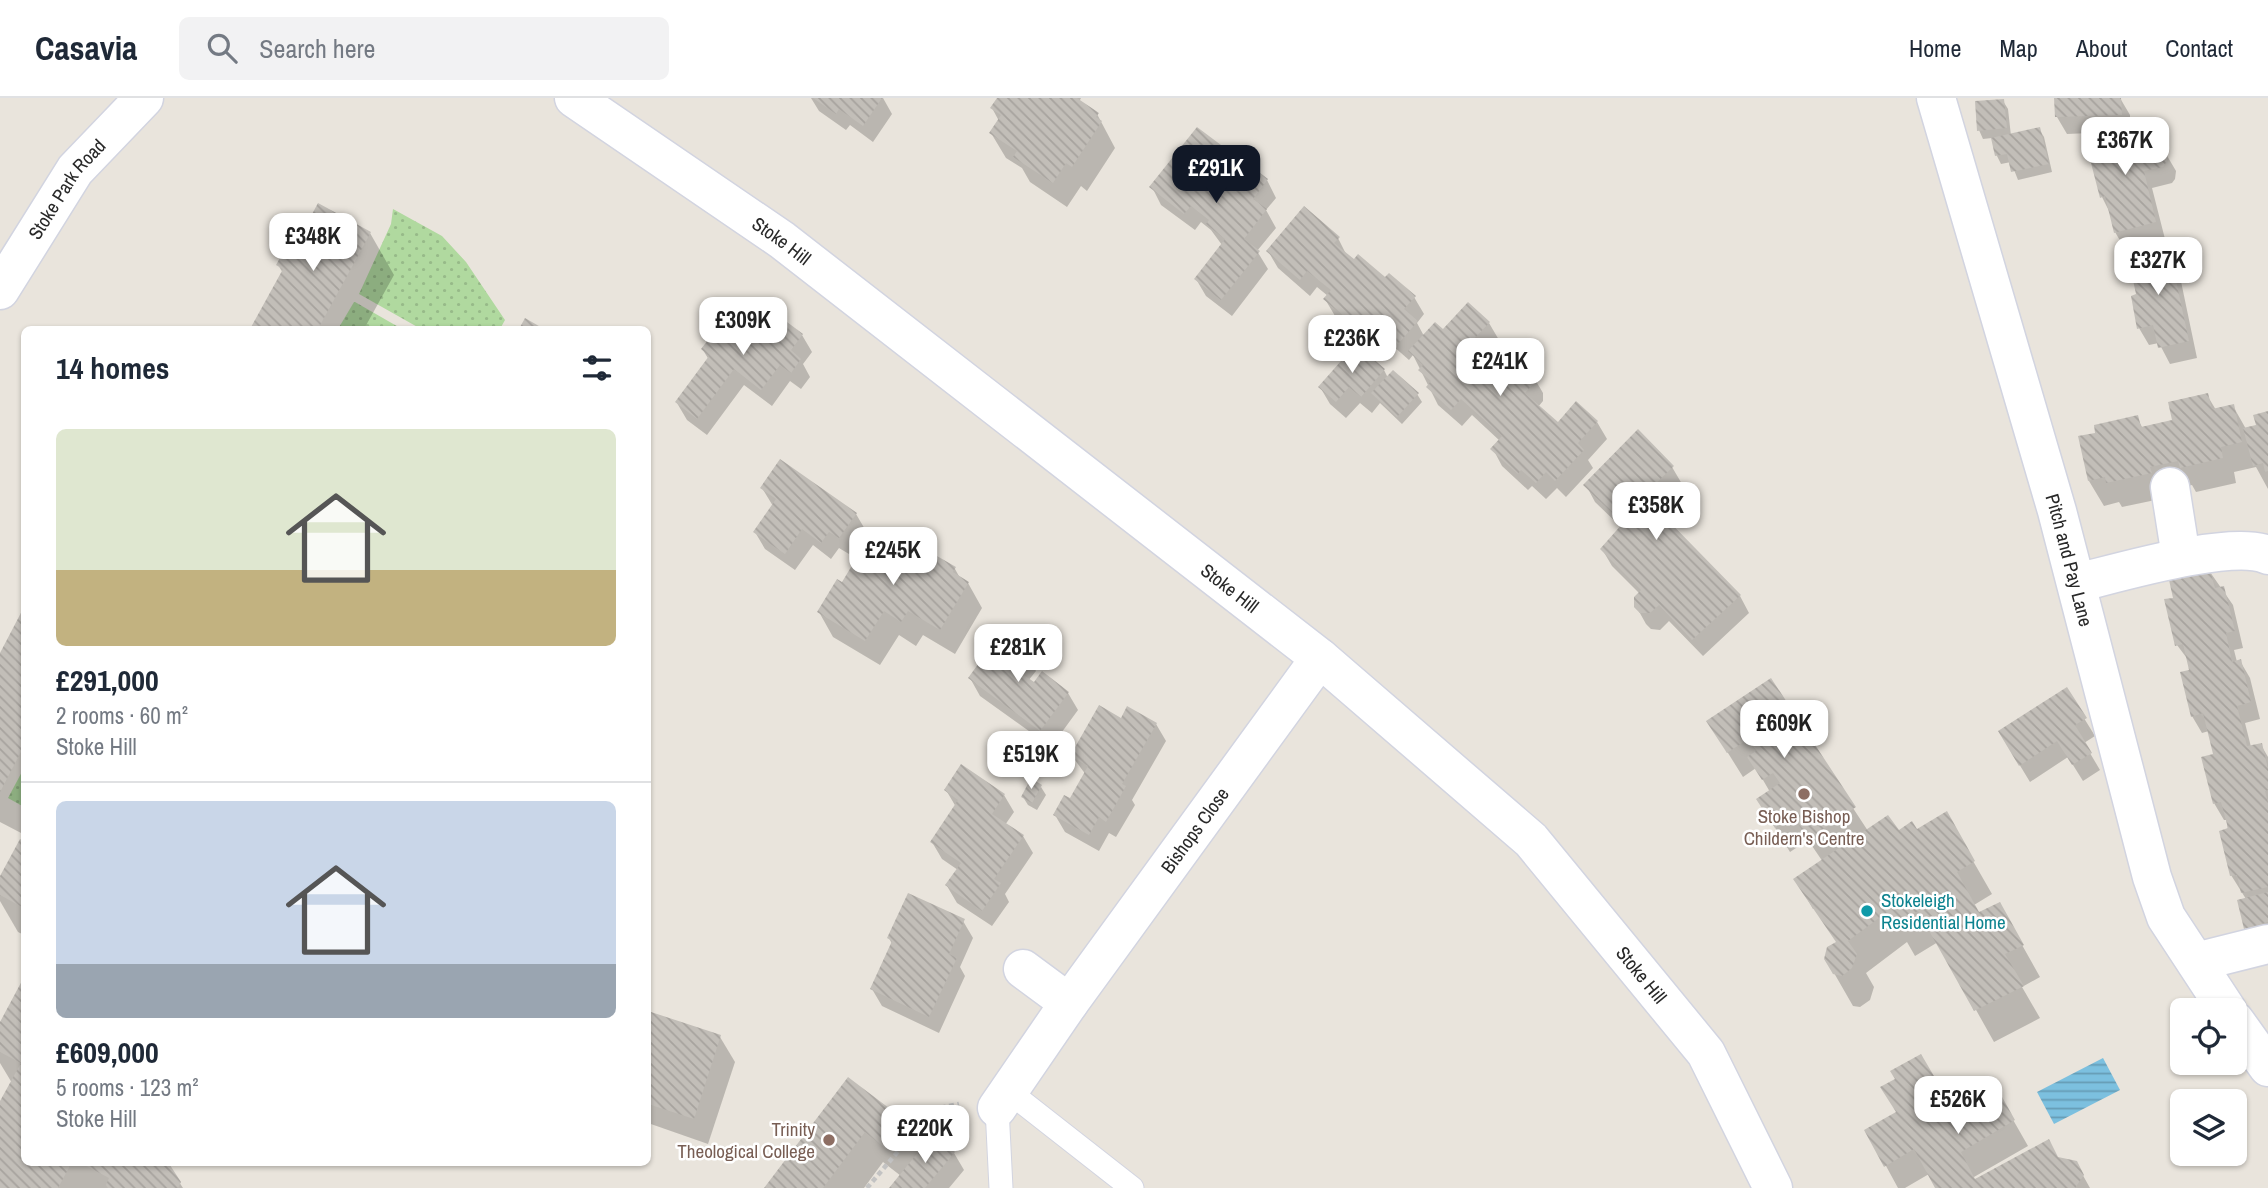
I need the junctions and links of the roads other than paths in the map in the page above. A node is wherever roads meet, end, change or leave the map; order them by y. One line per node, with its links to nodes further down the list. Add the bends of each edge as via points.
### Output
1 (144, 98): 4 (street, Stoke Park Road, via 75,170)
2 (574, 98): 9 (street, Stoke Hill, via 782,240)
3 (1936, 98): 8 (street, Pitch and Pay Lane)
4 (0, 290)
5 (2169, 487): 7 (street)
6 (2268, 553): 7 (street, via 2252,550)
7 (2181, 558): 8 (street)
8 (2077, 583): 11 (street, Pitch and Pay Lane, via 2152,877 2166,917)
9 (1320, 658): 14 (street, Bishops Close); 20 (street, Stoke Hill, via 1531,840 1706,1052)
10 (2268, 944): 11 (street)
11 (2196, 962): 13 (street, Pitch and Pay Lane)
12 (1023, 969): 14 (street)
13 (2219, 998)
14 (1069, 1003): 17 (street, Bishops Close)
15 (2247, 1038): 16 (street)
16 (2268, 1067)
17 (1002, 1099): 18 (lane); 19 (lane)
18 (1001, 1188)
19 (1132, 1188)
20 (1773, 1188)

